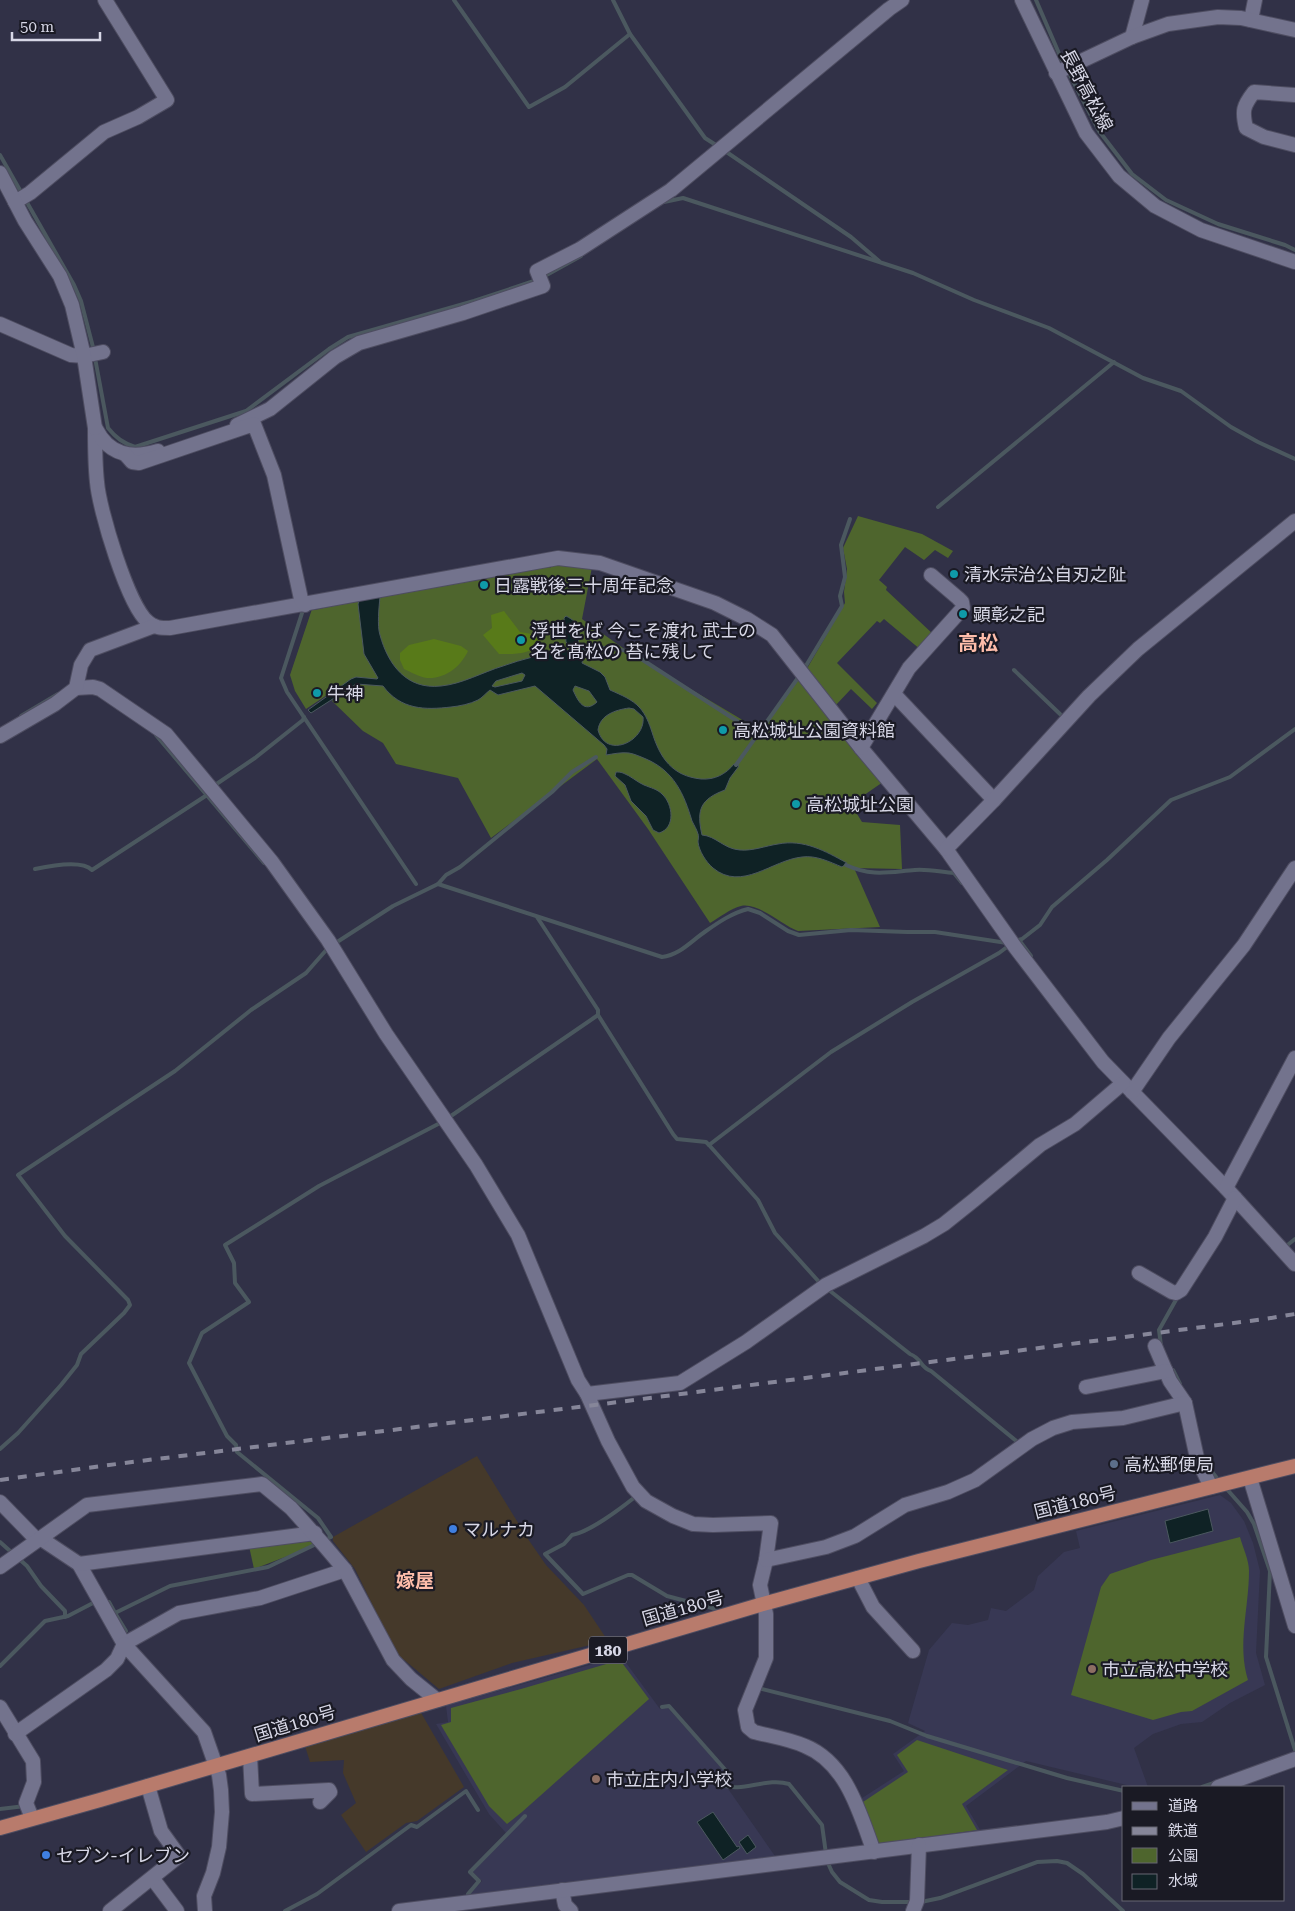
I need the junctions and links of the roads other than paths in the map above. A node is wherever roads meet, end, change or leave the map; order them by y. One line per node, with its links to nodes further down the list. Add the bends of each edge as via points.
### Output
1 (105, 0): 13 (street, via 167,100 138,118 104,132)
2 (902, 0): 17 (street, via 671,190 580,249 537,271 542,286 359,343)
3 (1022, 0): 9 (street, 長野高松線)
4 (1142, 0): 8 (street)
5 (1255, 0): 6 (street)
6 (1250, 20): 7 (street); 8 (street, via 1218,17 1168,24)
7 (1295, 30)
8 (1132, 36): 9 (street)
9 (1063, 69): 14 (street, 長野高松線, via 1086,133 1119,176 1155,206 1201,230)
10 (1295, 95): 11 (street, via 1254,92 1244,104 1243,116 1246,128 1264,137)
11 (1295, 145)
12 (0, 173): 13 (street)
13 (14, 197): 16 (street, via 60,276)
14 (1295, 262)
15 (0, 324): 16 (street, via 71,355)
16 (94, 354): 19 (street)
17 (301, 383): 18 (street, via 290,399); 20 (street, via 270,409 250,420 143,456)
18 (254, 424): 20 (street, via 139,462 132,462); 23 (street, via 274,474 301,599)
19 (95, 428): 20 (street, via 101,440); 24 (street, via 97,484 103,514 128,589 142,615)
20 (125, 454)
21 (1295, 521): 29 (street, via 1138,649 1084,702)
22 (931, 574): 26 (street, via 962,602 963,608 909,668)
23 (305, 605): 24 (street, via 170,628); 28 (street, via 543,560 558,558 600,563 715,603 772,635)
24 (154, 626): 25 (street, via 90,650 81,665)
25 (76, 688): 27 (street); 40 (street, via 100,689 166,734 272,862 476,1165 518,1236 578,1380)
26 (894, 694): 28 (street); 29 (street)
27 (0, 736)
28 (861, 748): 30 (street)
29 (994, 800): 30 (street)
30 (946, 849): 33 (street, via 1103,1062)
31 (1295, 868): 33 (street, via 1244,944)
32 (1295, 1058): 34 (street)
33 (1131, 1088): 34 (street); 40 (street, via 1040,1145 944,1224 824,1286 746,1342 680,1382)
34 (1229, 1189): 35 (street); 36 (street, via 1204,1256 1181,1290 1172,1292)
35 (1295, 1264)
36 (1139, 1273)
37 (1155, 1346): 38 (street)
38 (1166, 1371): 39 (street); 41 (street)
39 (1086, 1387)
40 (587, 1394): 48 (street, via 633,1487 646,1501 692,1524 771,1523)
41 (1185, 1407): 44 (street, via 1197,1458); 48 (street, via 1123,1418 1072,1422 1053,1428 975,1480 905,1506 855,1536 826,1547)
42 (1295, 1466): 43 (highway, 国道180号 / 180)
43 (1250, 1478): 44 (highway, 国道180号 / 180); 54 (street)
44 (1219, 1485): 52 (highway, 国道180号 / 180)
45 (0, 1502): 46 (street)
46 (38, 1539): 47 (street, via 87,1505 262,1484 292,1508); 49 (street); 50 (street)
47 (320, 1540): 49 (street); 51 (street)
48 (766, 1560): 53 (street, via 760,1585)
49 (79, 1564): 55 (street)
50 (0, 1567)
51 (344, 1570): 55 (street, via 260,1598 179,1613); 57 (street, via 393,1660)
52 (858, 1578): 53 (highway, 国道180号 / 180); 56 (street, via 873,1607)
53 (763, 1604): 57 (highway, 国道180号 / 180); 70 (street, via 766,1658 745,1710 748,1727 754,1732 805,1745 828,1761 840,1775 856,1805)
54 (1295, 1626)
55 (124, 1644): 59 (street, via 117,1659 106,1670); 62 (street, via 204,1732)
56 (913, 1651)
57 (437, 1700): 60 (highway, 国道180号 / 180)
58 (0, 1707): 59 (street)
59 (15, 1734): 66 (street, via 33,1761 34,1782)
60 (250, 1756): 62 (highway, 国道180号 / 180); 65 (street, via 252,1794 329,1790)
61 (1295, 1759): 64 (street)
62 (216, 1766): 63 (highway, 国道180号 / 180); 76 (street, via 222,1812 219,1847 204,1896)
63 (148, 1786): 66 (highway, 国道180号 / 180); 71 (street, via 161,1832 179,1856)
64 (1221, 1786)
65 (320, 1802)
66 (29, 1810): 68 (highway, 国道180号 / 180)
67 (1122, 1818): 69 (street)
68 (0, 1828)
69 (919, 1845): 70 (street); 73 (street)
70 (874, 1852): 72 (street)
71 (153, 1879): 74 (street); 75 (street)
72 (562, 1890): 77 (street); 78 (street, via 565,1905)
73 (915, 1905)
74 (110, 1911)
75 (177, 1911)
76 (205, 1911)
77 (399, 1911)
78 (571, 1911)

